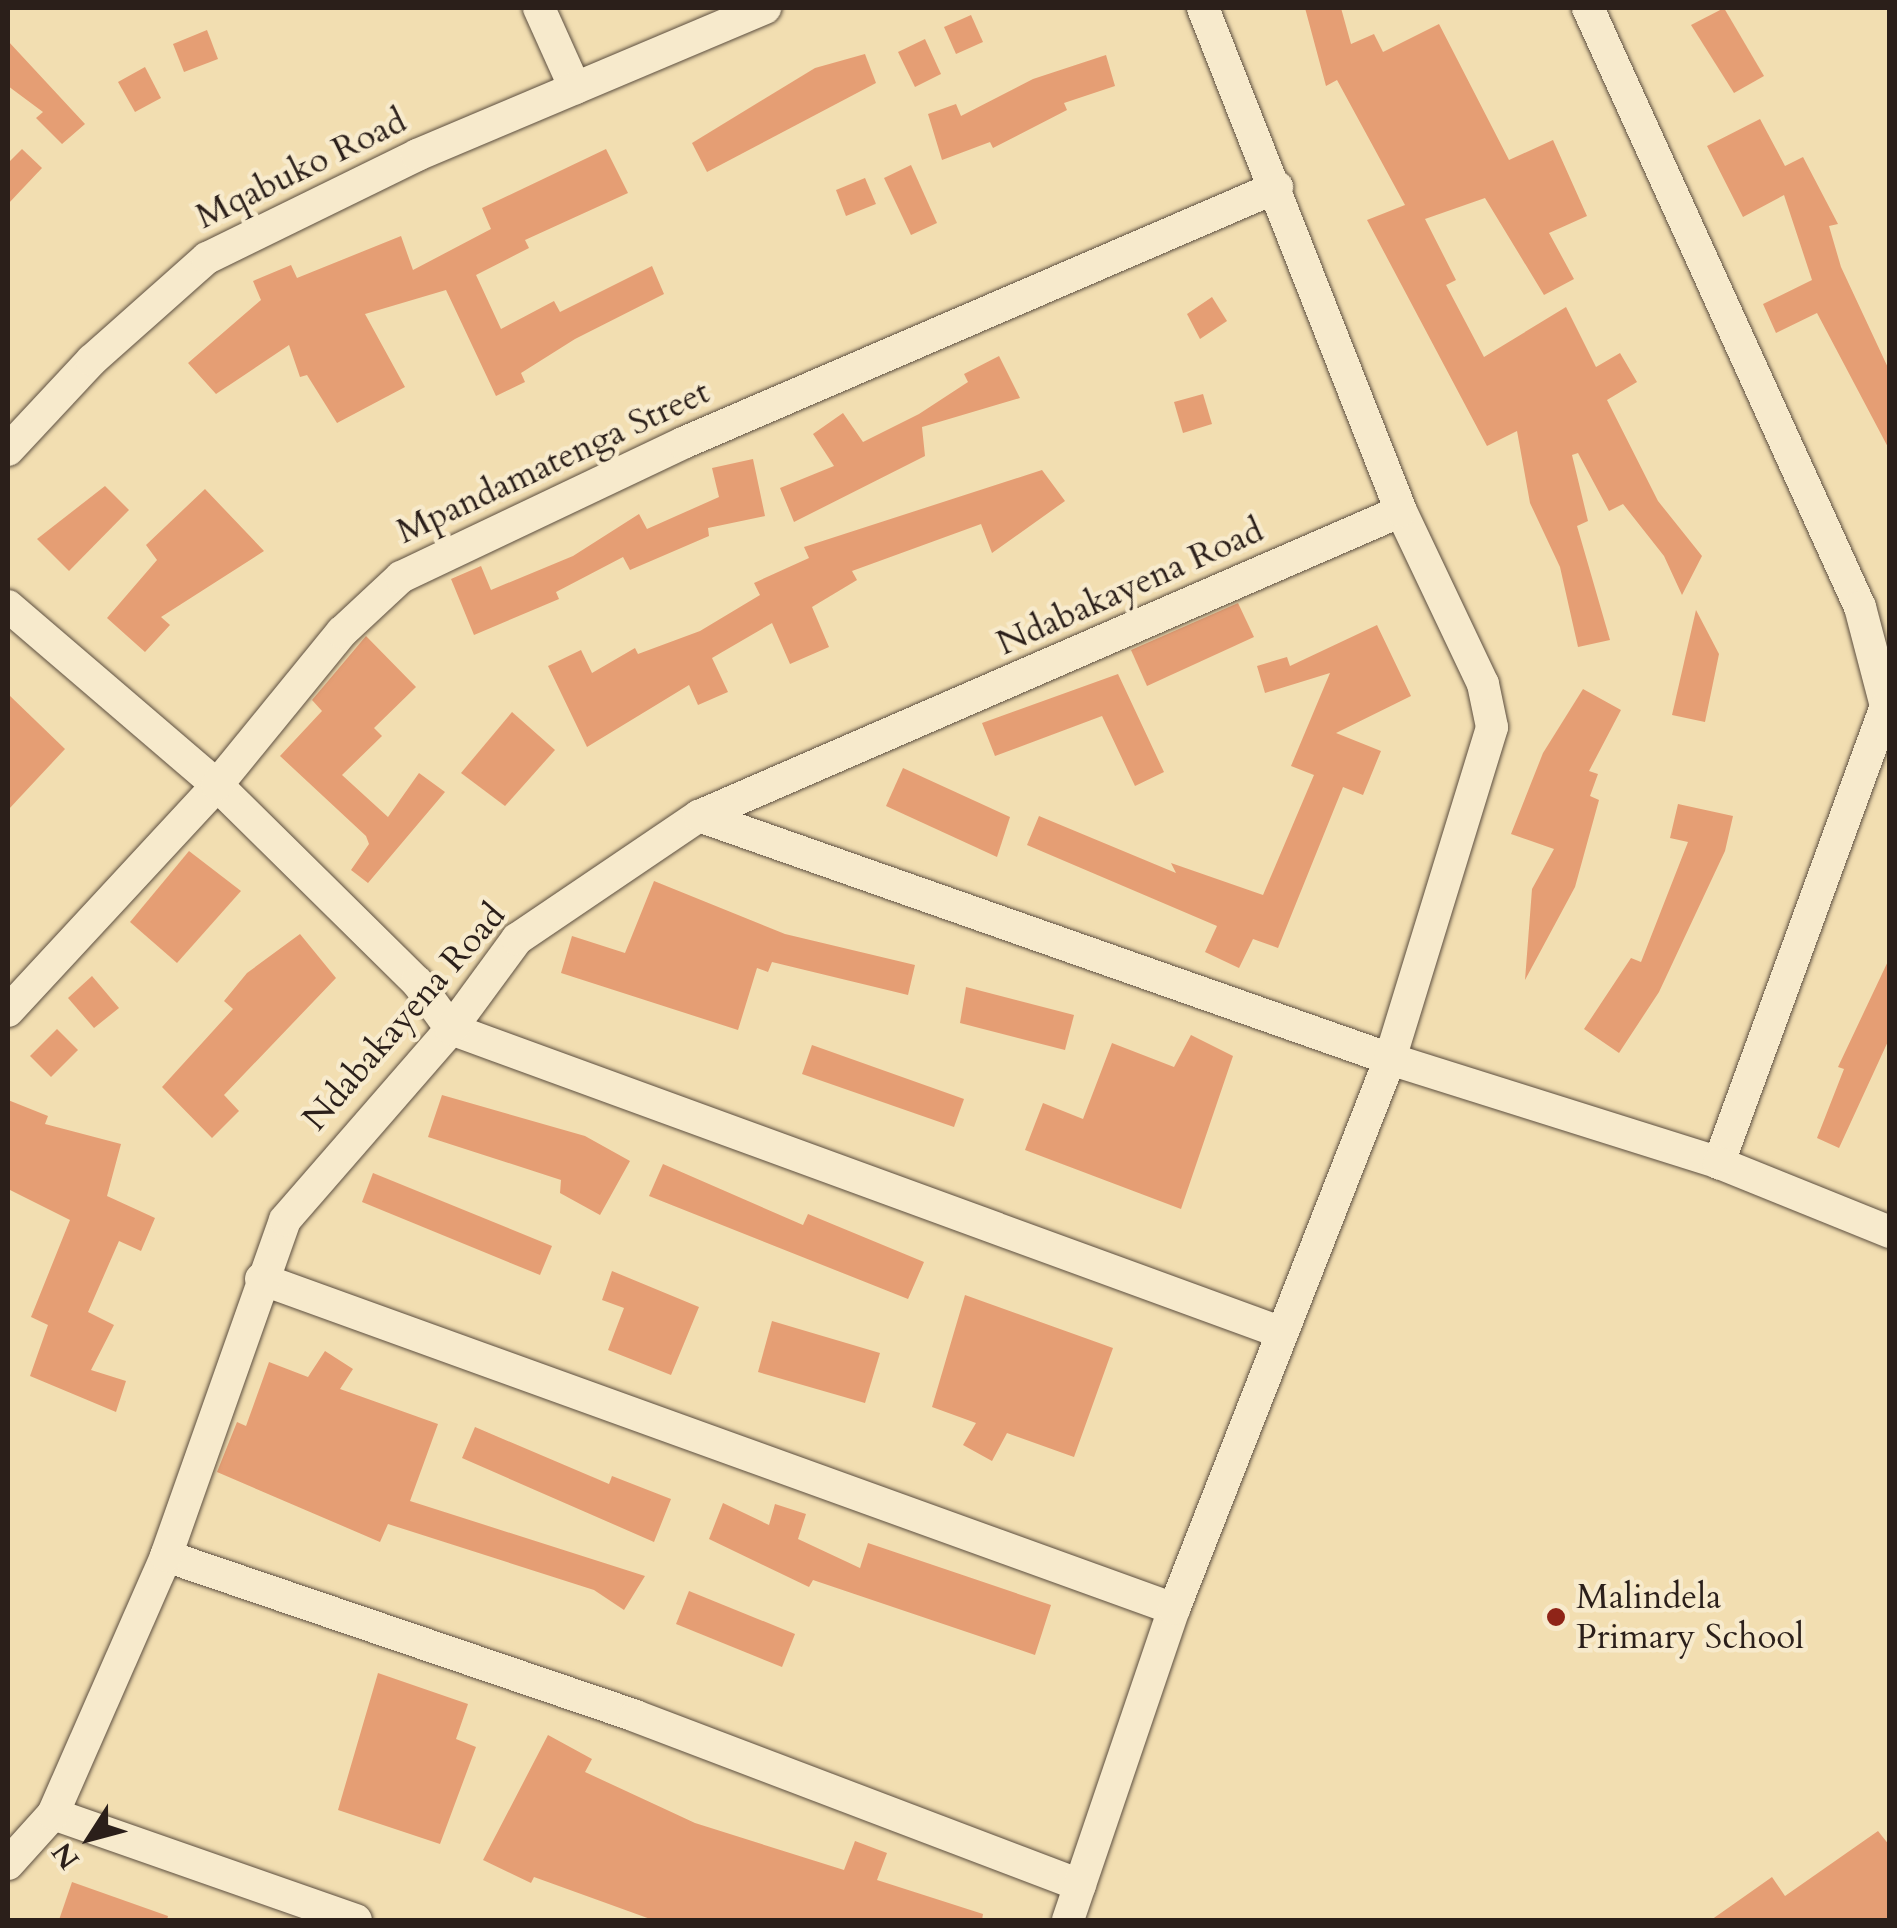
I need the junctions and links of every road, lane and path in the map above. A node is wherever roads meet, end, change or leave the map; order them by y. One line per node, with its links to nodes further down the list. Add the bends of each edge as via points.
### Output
1 (539, 8): 5 (street)
2 (765, 8): 5 (street, Mqabuko Road)
3 (1203, 8): 6 (street)
4 (1588, 8): 15 (street, via 1860,606 1886,706)
5 (574, 88): 7 (street, Mqabuko Road, via 302,207 207,258 92,360)
6 (1277, 187): 8 (street); 10 (street, Mpandamatenga Street, via 443,553 402,577 342,632)
7 (8, 450)
8 (1401, 511): 11 (street, Ndabakayena Road); 14 (street, via 1483,684 1492,727)
9 (8, 606): 10 (street)
10 (217, 785): 12 (street, Mpandamatenga Street); 13 (street, via 406,972)
11 (699, 816): 13 (street, Ndabakayena Road, via 517,939); 14 (street)
12 (8, 1011)
13 (451, 1029): 17 (street, Ndabakayena Road, via 308,1188); 18 (street)
14 (1390, 1059): 15 (street); 18 (street)
15 (1720, 1163): 16 (street)
16 (1890, 1232)
17 (260, 1279): 19 (street, Ndabakayena Road); 20 (street)
18 (1280, 1332): 20 (street)
19 (166, 1556): 21 (street, Ndabakayena Road); 23 (street, via 635,1716)
20 (1174, 1610): 23 (street)
21 (53, 1814): 22 (street, Ndabakayena Road); 24 (street)
22 (8, 1864)
23 (1080, 1885): 25 (street)
24 (356, 1920)
25 (1068, 1920)

